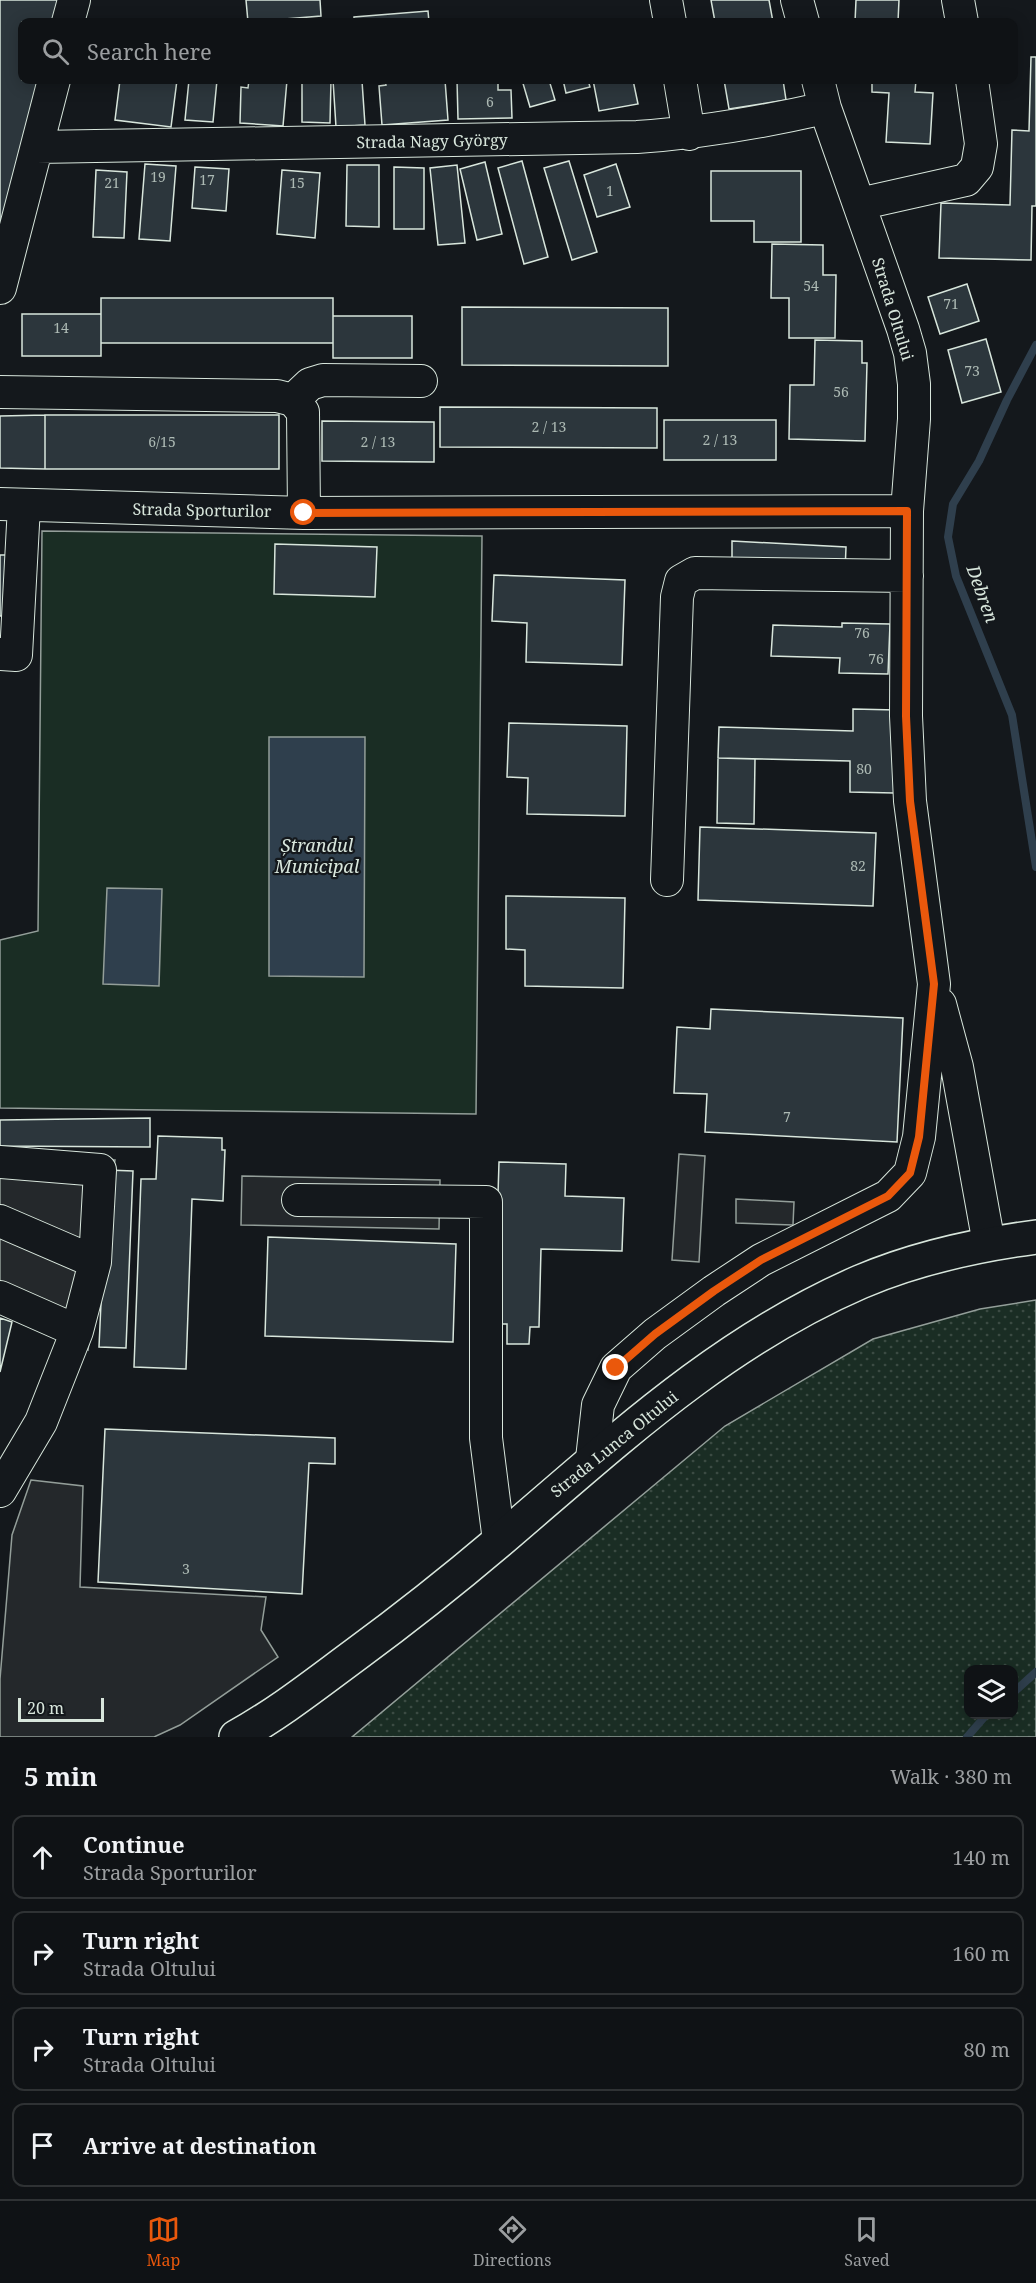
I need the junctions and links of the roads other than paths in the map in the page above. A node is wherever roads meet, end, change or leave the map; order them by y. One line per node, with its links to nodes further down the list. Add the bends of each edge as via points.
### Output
1 (74, 0): 5 (street)
2 (666, 0): 6 (street)
3 (797, 0): 7 (street)
4 (958, 0): 8 (street)
5 (69, 18)
6 (669, 18)
7 (802, 18)
8 (961, 18)
9 (53, 84): 14 (street)
10 (681, 84): 13 (street)
11 (973, 84): 15 (street, via 981,144 977,167 966,180)
12 (822, 94): 13 (street, Strada Nagy György, via 757,123); 15 (street, Strada Oltului)
13 (689, 134): 14 (street, Strada Nagy György)
14 (37, 147): 16 (street)
15 (859, 204): 21 (street, Strada Oltului, via 909,352 914,419)
16 (0, 288)
17 (421, 381): 19 (street, via 323,380 310,384)
18 (0, 392): 19 (street, via 277,396)
19 (293, 400): 22 (street, via 303,412)
20 (12, 505): 22 (street, Strada Sporturilor); 24 (street, via 16,655)
21 (907, 511): 22 (street, Strada Sporturilor); 23 (street, Strada Oltului)
22 (304, 513)
23 (907, 576): 25 (street, via 695,573 681,581 677,597); 26 (street, Strada Oltului, via 910,801)
24 (0, 654)
25 (667, 880)
26 (934, 984): 31 (street, via 957,1067); 35 (street, Strada Oltului, via 919,1137 910,1173 888,1196 761,1260 714,1291 616,1368 598,1405)
27 (0, 1162): 32 (street, via 100,1170)
28 (298, 1200): 37 (street, via 486,1202 486,1438)
29 (0, 1221): 32 (street)
30 (1035, 1237): 31 (main road, Strada Lunca Oltului)
31 (989, 1244): 35 (main road, Strada Lunca Oltului, via 921,1260 793,1315 713,1364)
32 (95, 1262): 34 (street)
33 (0, 1297): 34 (street)
34 (77, 1331): 36 (street, via 41,1422)
35 (592, 1459): 37 (main road, Strada Lunca Oltului)
36 (0, 1491)
37 (499, 1541): 38 (main road, Strada Lunca Oltului, via 333,1671)
38 (236, 1737)

